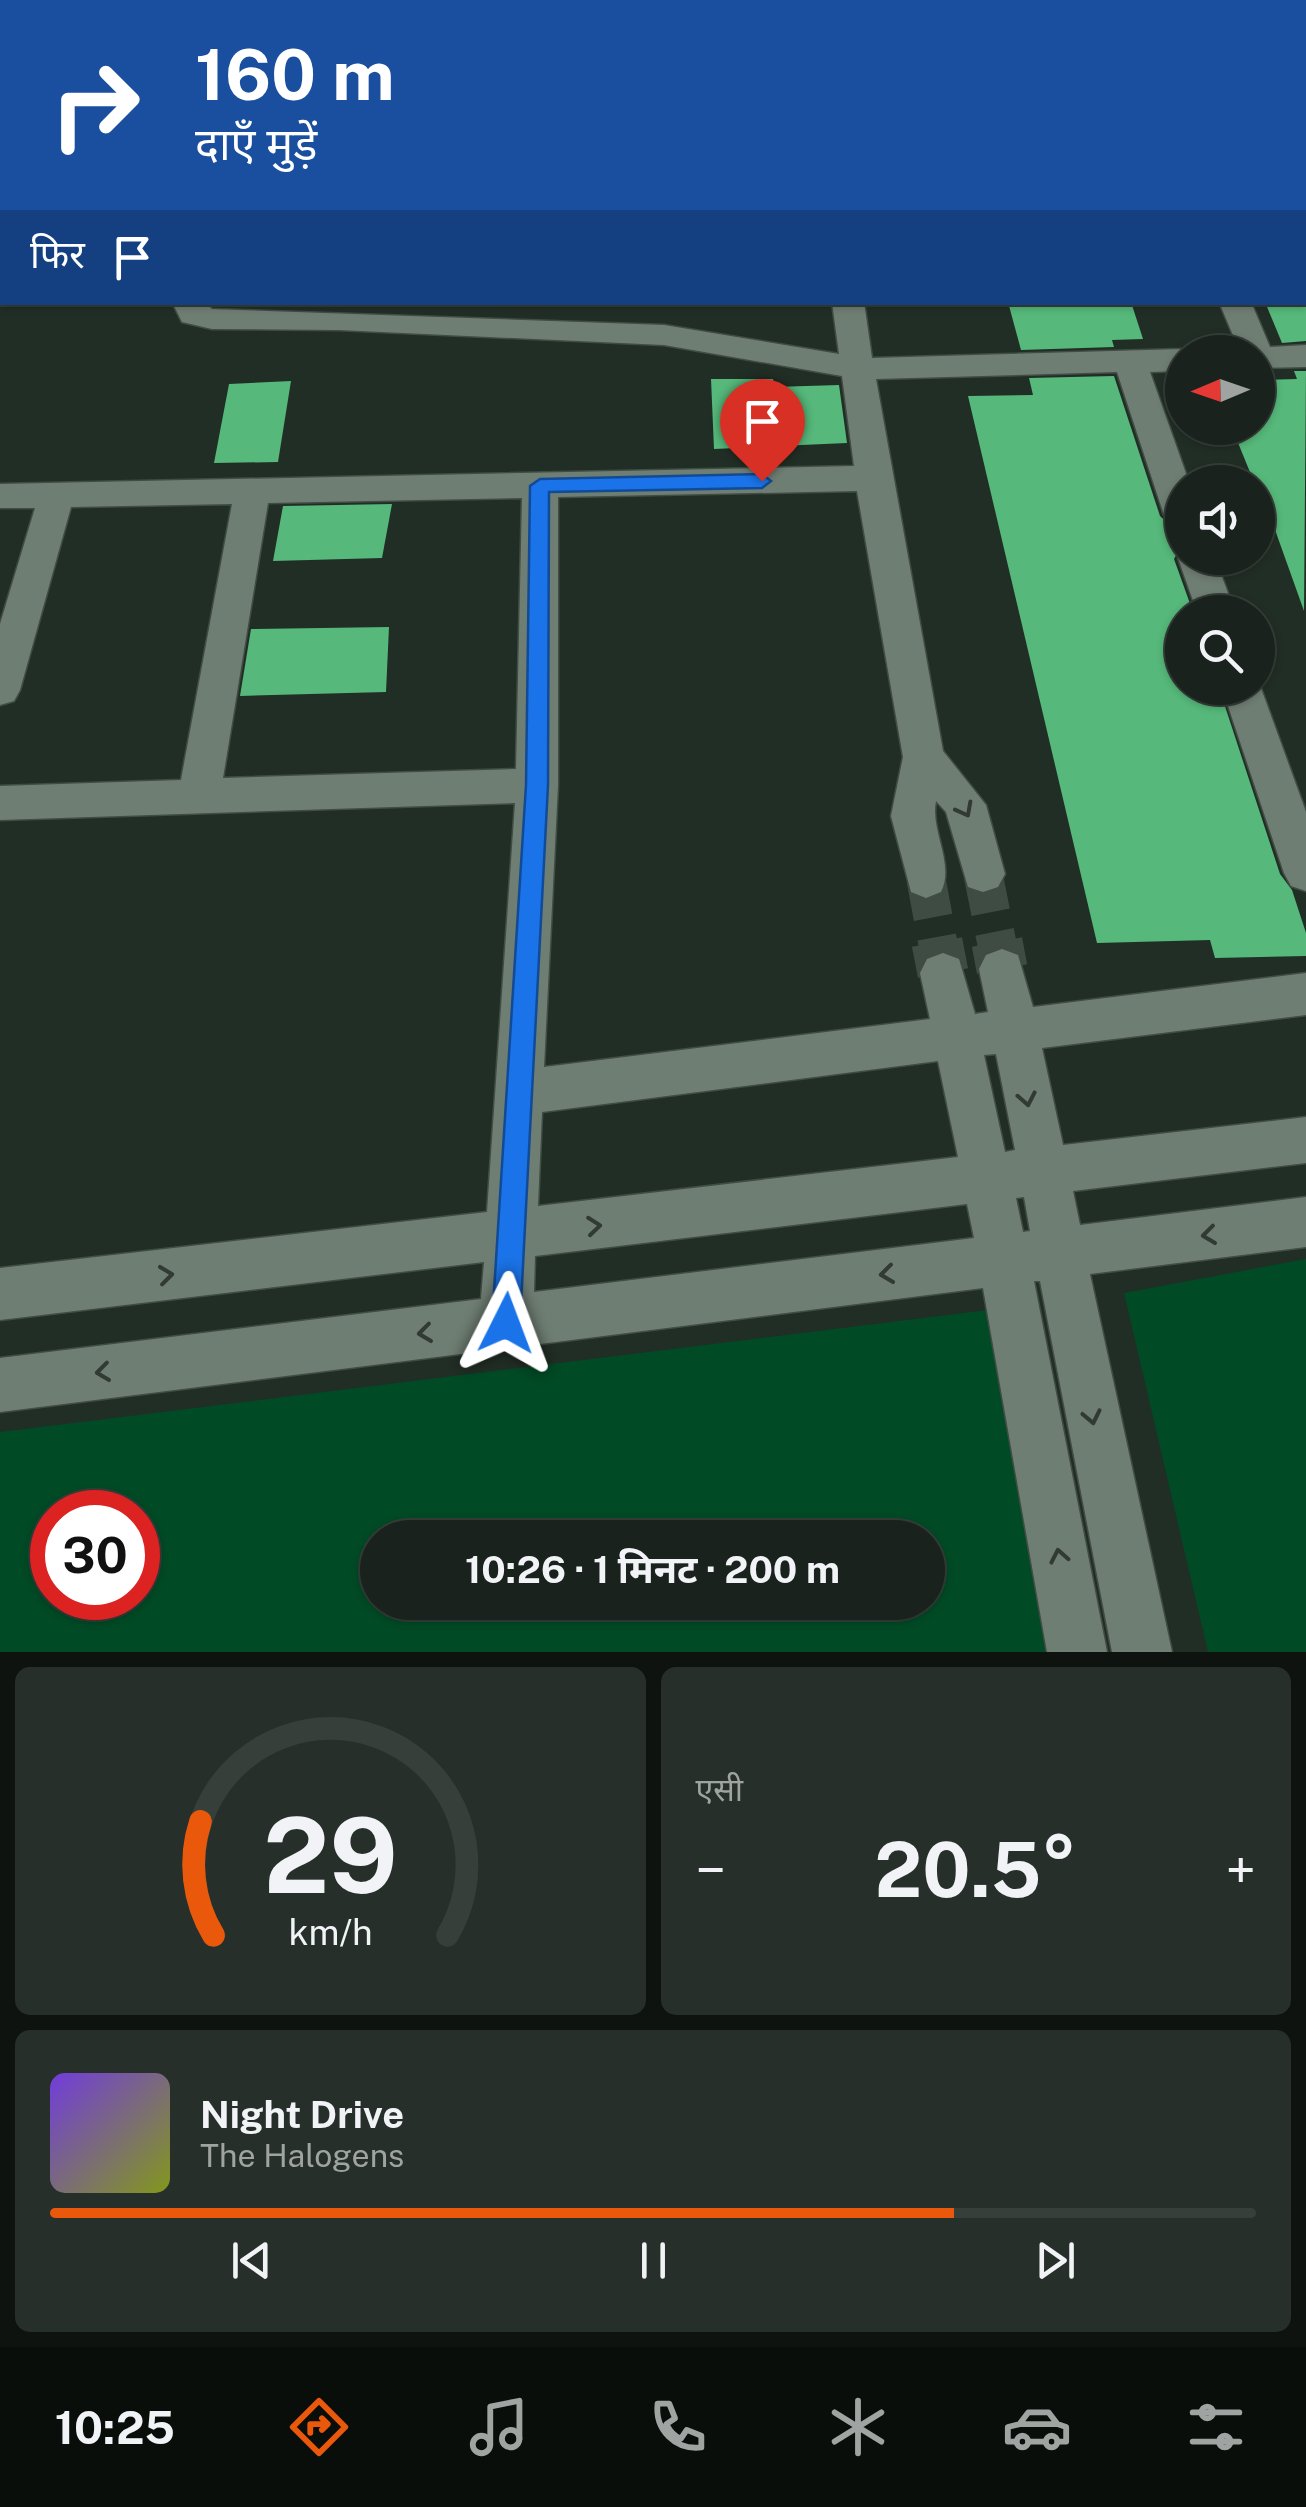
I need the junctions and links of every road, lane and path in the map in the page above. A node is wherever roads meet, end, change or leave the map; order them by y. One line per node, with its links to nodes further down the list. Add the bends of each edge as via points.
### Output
1 (189, 305): 9 (street, via 193,315 212,319 664,335)
2 (849, 305): 9 (street)
3 (1236, 305): 4 (street)
4 (1248, 335)
5 (1275, 356): 6 (street)
6 (1306, 356)
7 (1165, 361): 8 (street)
8 (1130, 362): 9 (street); 10 (street)
9 (861, 369): 11 (street)
10 (1165, 465)
11 (873, 478): 12 (street); 18 (street)
12 (540, 486): 13 (street); 19 (street)
13 (252, 488): 14 (street); 20 (street)
14 (57, 494): 15 (street); 16 (street)
15 (0, 496)
16 (0, 690)
17 (1248, 705): 22 (street)
18 (924, 758): 23 (street, one-way to 23, via 966,805); 24 (street, via 912,816)
19 (537, 785): 20 (street); 30 (street)
20 (199, 797): 21 (street)
21 (0, 803)
22 (1306, 873)
23 (984, 874)
24 (926, 879)
25 (1002, 968): 28 (street)
26 (944, 972): 29 (street)
27 (1306, 994): 28 (street)
28 (1014, 1033): 29 (street); 32 (street, one-way to 32)
29 (957, 1039): 30 (street); 33 (street)
30 (520, 1092): 35 (street)
31 (1306, 1140): 32 (street)
32 (1042, 1173): 33 (street); 36 (street)
33 (987, 1181): 35 (street, one-way to 33); 37 (street)
34 (1306, 1222): 36 (street, one-way to 36)
35 (510, 1236): 38 (street, one-way to 35); 39 (street)
36 (1058, 1254): 37 (street); 42 (street, one-way to 42)
37 (1004, 1260): 39 (street, one-way to 39); 41 (street, one-way to 37)
38 (0, 1294)
39 (506, 1323): 40 (street, one-way to 40)
40 (0, 1385)
41 (1077, 1652)
42 (1142, 1652)

